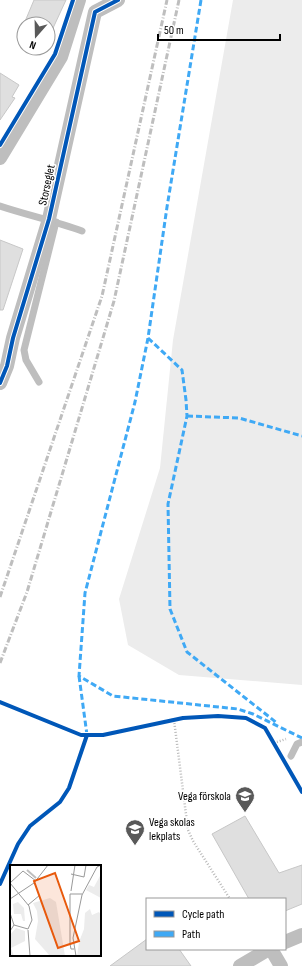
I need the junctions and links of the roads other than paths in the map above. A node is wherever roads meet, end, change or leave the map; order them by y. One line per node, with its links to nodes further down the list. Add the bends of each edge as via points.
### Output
1 (79, 0): 3 (street, via 60,57)
2 (118, 0): 5 (street, Storseglet, via 95,12)
3 (0, 158)
4 (0, 206): 5 (lane, via 35,218)
5 (53, 221): 6 (lane); 7 (lane, via 24,350 26,360); 8 (street, Storseglet)
6 (82, 231)
7 (39, 382)
8 (0, 383)
9 (302, 742): 10 (lane, via 297,744)
10 (291, 756)
11 (302, 935): 12 (street)
12 (286, 942)
13 (268, 950): 15 (street)
14 (271, 950): 16 (street)
15 (240, 966)
16 (281, 966)

